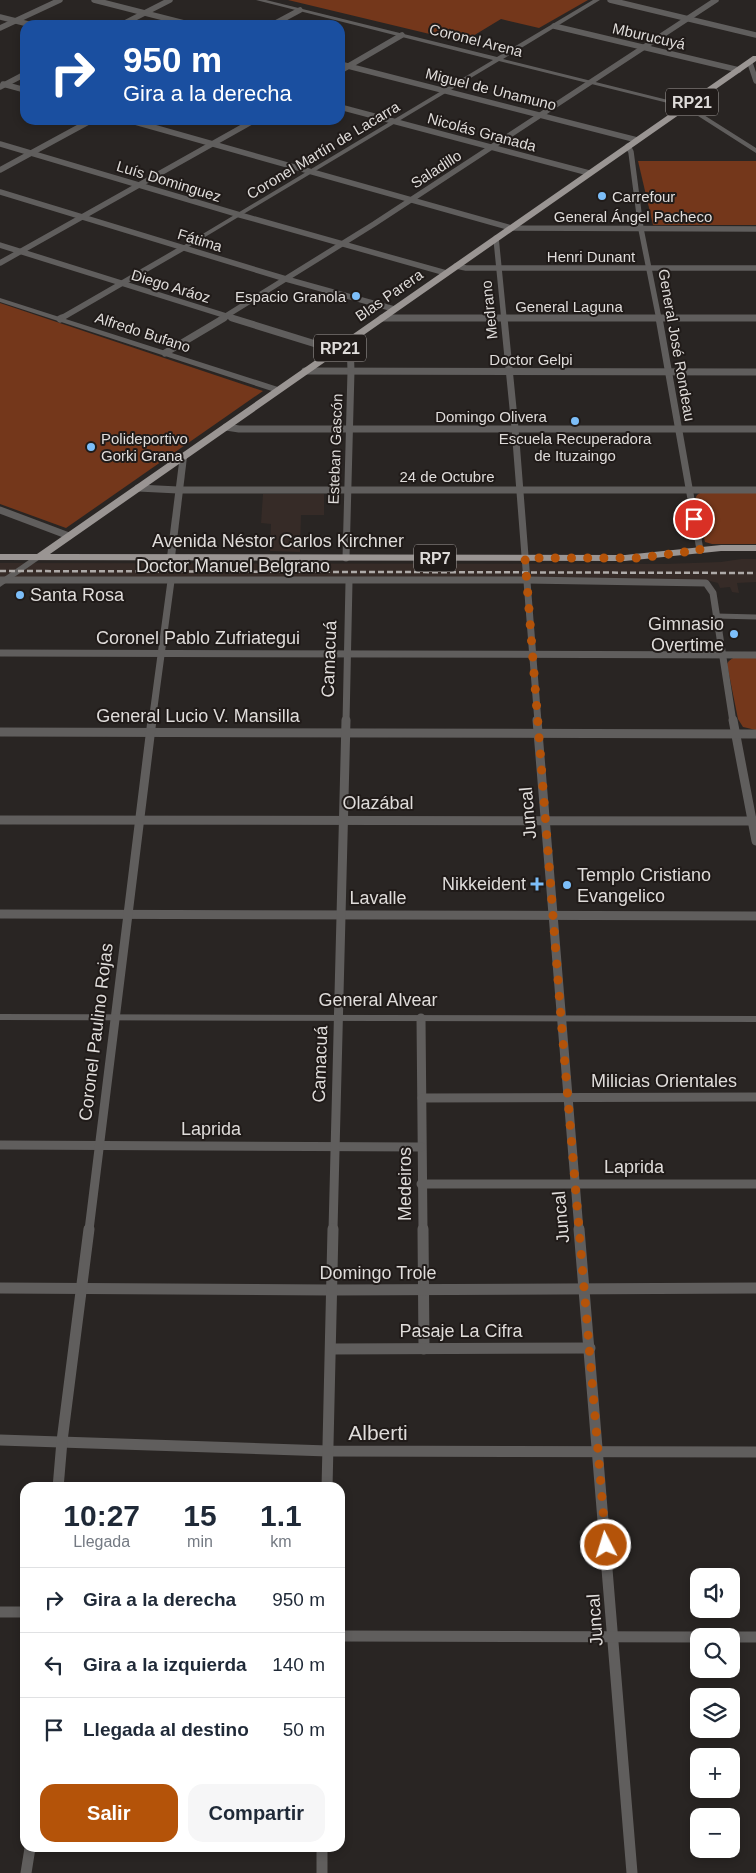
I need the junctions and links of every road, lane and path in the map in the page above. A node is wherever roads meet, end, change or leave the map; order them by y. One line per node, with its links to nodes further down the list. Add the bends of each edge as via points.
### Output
1 (60, 0): 16 (street)
2 (94, 0): 9 (street)
3 (170, 0): 9 (street)
4 (259, 0): 8 (street, Coronel Arena)
5 (597, 0): 19 (street, Coronel Martín de Lacarra)
6 (610, 0): 11 (street)
7 (716, 0): 11 (street, Saladillo)
8 (300, 10): 14 (street); 15 (street, Coronel Arena)
9 (145, 13): 12 (street); 13 (street)
10 (0, 17): 16 (street)
11 (688, 18): 22 (street); 23 (street, Saladillo)
12 (131, 20)
13 (172, 20)
14 (281, 20)
15 (341, 20)
16 (16, 21): 18 (street); 20 (street)
17 (345, 21): 21 (street, Coronel Arena)
18 (20, 22)
19 (554, 26): 23 (street, Mburucuyá); 24 (street, Coronel Martín de Lacarra)
20 (0, 28)
21 (402, 35): 24 (street, Coronel Arena); 27 (street)
22 (756, 35)
23 (643, 47): 29 (street, Mburucuyá); 32 (street, Saladillo)
24 (499, 59): 32 (street, Coronel Arena); 35 (street, Coronel Martín de Lacarra)
25 (754, 61): 29 (main road, Blas Parera / RP21); 31 (street)
26 (345, 65): 27 (street, Miguel de Unamuno)
27 (348, 66): 28 (street); 35 (street, Miguel de Unamuno)
28 (345, 68)
29 (739, 70): 36 (main road, Blas Parera / RP21)
30 (20, 76): 33 (street)
31 (756, 81)
32 (593, 82): 36 (street, Coronel Arena); 38 (street, Saladillo)
33 (2, 85): 34 (street)
34 (20, 89)
35 (445, 90): 38 (street, Miguel de Unamuno); 39 (street, Coronel Martín de Lacarra)
36 (686, 106): 43 (main road, Blas Parera / RP21); 48 (street, Coronel Arena)
37 (345, 108): 39 (street, Nicolás Granada)
38 (541, 115): 43 (street, Miguel de Unamuno); 47 (street, Saladillo)
39 (395, 122): 47 (street, Nicolás Granada); 51 (street, Coronel Martín de Lacarra)
40 (83, 125): 49 (street)
41 (146, 125): 45 (street, General Ángel Pacheco)
42 (247, 125): 45 (street)
43 (637, 140): 46 (main road, Blas Parera / RP21)
44 (0, 144): 49 (street, Luís Dominguez)
45 (214, 144): 51 (street, General Ángel Pacheco); 53 (street)
46 (628, 146): 52 (main road, Blas Parera / RP21); 59 (street, General José Rondeau, via 632,152)
47 (492, 148): 52 (street, Nicolás Granada); 55 (street, Saladillo)
48 (756, 151)
49 (31, 153): 50 (street); 53 (street, Luís Dominguez)
50 (0, 170)
51 (313, 172): 55 (street, General Ángel Pacheco); 56 (street, Coronel Martín de Lacarra)
52 (589, 173): 58 (main road, Blas Parera / RP21)
53 (140, 185): 56 (street, Luís Dominguez); 57 (street)
54 (0, 192): 57 (street, Fátima)
55 (411, 200): 58 (street, General Ángel Pacheco); 63 (street, Saladillo)
56 (240, 215): 63 (street, Luís Dominguez); 64 (street, Coronel Martín de Lacarra)
57 (82, 217): 64 (street, Fátima); 65 (street)
58 (511, 228): 59 (street, General Ángel Pacheco); 61 (main road, Blas Parera / RP21)
59 (641, 229): 60 (street, General Ángel Pacheco); 69 (street, General José Rondeau)
60 (756, 229)
61 (496, 238): 67 (main road, Blas Parera / RP21); 68 (street, Medrano)
62 (0, 244): 65 (street, Diego Aráoz)
63 (340, 244): 71 (street, Luís Dominguez); 72 (street, Saladillo)
64 (183, 248): 72 (street, Fátima); 73 (street, Coronel Martín de Lacarra)
65 (20, 251): 66 (street); 73 (street, Diego Aráoz)
66 (0, 263)
67 (456, 266): 68 (street, Henri Dunant); 71 (main road, Blas Parera / RP21)
68 (499, 268): 69 (street, Henri Dunant); 81 (street, Medrano)
69 (650, 268): 70 (street, Henri Dunant); 78 (street, General José Rondeau)
70 (756, 268)
71 (446, 273): 75 (main road, Blas Parera / RP21)
72 (286, 279): 75 (street, Fátima); 76 (street, Saladillo)
73 (120, 283): 76 (street, Diego Aráoz); 80 (street, Coronel Martín de Lacarra)
74 (0, 300): 80 (street, Alfredo Bufano)
75 (394, 309): 77 (main road, Blas Parera / RP21)
76 (228, 316): 83 (street, Diego Aráoz); 84 (street, Saladillo)
77 (382, 318): 81 (street, General Laguna); 82 (main road, Blas Parera / RP21)
78 (659, 318): 79 (street, General Laguna); 81 (street, General Laguna); 88 (street, General José Rondeau)
79 (756, 318)
80 (60, 319): 84 (street, Alfredo Bufano)
81 (504, 319): 87 (street, Medrano)
82 (350, 341): 83 (main road, Blas Parera / RP21); 86 (street, Esteban Gascón)
83 (336, 350): 85 (main road, Blas Parera / RP21)
84 (165, 353): 90 (street, Alfredo Bufano)
85 (305, 371): 86 (street, Doctor Gelpi); 90 (main road, Blas Parera / RP21)
86 (351, 371): 87 (street, Doctor Gelpi); 93 (street, Esteban Gascón)
87 (509, 371): 88 (street, Doctor Gelpi); 92 (street, Medrano)
88 (669, 371): 89 (street, Doctor Gelpi); 94 (street, General José Rondeau)
89 (756, 372)
90 (278, 390): 91 (main road, Blas Parera / RP21)
91 (226, 427): 93 (street, Domingo Olivera); 96 (main road, Blas Parera / RP21)
92 (515, 428): 93 (street, Domingo Olivera); 94 (street, Domingo Olivera); 100 (street, Medrano)
93 (350, 429): 99 (street, Esteban Gascón)
94 (679, 429): 95 (street, Domingo Olivera); 102 (street, General José Rondeau)
95 (756, 429)
96 (183, 457): 97 (main road, Blas Parera / RP21); 98 (street)
97 (138, 488): 98 (street, 24 de Octubre); 104 (main road, Blas Parera / RP21)
98 (178, 490): 99 (street, 24 de Octubre); 109 (street)
99 (346, 490): 100 (street, 24 de Octubre); 110 (street, Esteban Gascón)
100 (519, 490): 102 (street, 24 de Octubre); 111 (street, Medrano)
101 (756, 490): 102 (street, 24 de Octubre)
102 (689, 491): 106 (street, General José Rondeau)
103 (0, 510): 104 (street)
104 (69, 536): 108 (main road, Blas Parera / RP21)
105 (756, 548): 106 (main road, Avenida Néstor Carlos Kirchner / RP7)
106 (700, 550): 111 (main road, Avenida Néstor Carlos Kirchner / RP7, via 639,558)
107 (0, 557): 108 (main road, RP7)
108 (39, 557): 109 (main road, Avenida Néstor Carlos Kirchner / RP7); 113 (street)
109 (171, 557): 110 (main road, Avenida Néstor Carlos Kirchner / RP7)
110 (346, 558): 111 (main road, Avenida Néstor Carlos Kirchner / RP7)
111 (525, 558): 115 (street, Juncal)
112 (171, 581): 113 (street, Doctor Manuel Belgrano); 114 (street, Doctor Manuel Belgrano); 119 (street, Coronel Paulino Rojas)
113 (2, 582)
114 (349, 582): 115 (street, Doctor Manuel Belgrano); 120 (street, Camacuá)
115 (527, 582): 116 (street, Doctor Manuel Belgrano, via 701,583 710,587); 121 (street, Juncal)
116 (717, 616): 117 (street); 122 (street)
117 (756, 616)
118 (0, 653): 119 (street, Coronel Pablo Zufriategui)
119 (160, 653): 120 (street, Coronel Pablo Zufriategui); 125 (street, Coronel Paulino Rojas)
120 (347, 653): 121 (street, Coronel Pablo Zufriategui); 126 (street, Camacuá)
121 (532, 654): 122 (street, Coronel Pablo Zufriategui); 127 (street, Juncal)
122 (723, 654): 123 (street, Coronel Pablo Zufriategui); 128 (street)
123 (756, 655)
124 (0, 732): 125 (street, General Lucio V. Mansilla)
125 (150, 733): 126 (street, General Lucio V. Mansilla); 130 (street, Coronel Paulino Rojas)
126 (344, 733): 127 (street, General Lucio V. Mansilla); 132 (street, Camacuá)
127 (539, 734): 128 (street, General Lucio V. Mansilla); 133 (street, Juncal)
128 (736, 734): 129 (street, General Lucio V. Mansilla); 134 (street)
129 (756, 734)
130 (139, 819): 131 (street, Olazábal); 132 (street, Olazábal); 137 (street, Coronel Paulino Rojas)
131 (0, 820)
132 (343, 820): 133 (street, Olazábal); 138 (street, Camacuá)
133 (547, 821): 134 (street, Olazábal); 139 (street, Juncal)
134 (754, 821): 135 (street)
135 (756, 841)
136 (0, 914): 137 (street, Lavalle)
137 (128, 914): 138 (street, Lavalle); 142 (street, Coronel Paulino Rojas)
138 (342, 914): 139 (street, Lavalle); 143 (street, Camacuá)
139 (554, 916): 140 (street, Lavalle); 145 (street, Juncal)
140 (756, 916)
141 (0, 1017): 142 (street, General Alvear)
142 (116, 1017): 143 (street, General Alvear); 151 (street, Coronel Paulino Rojas)
143 (338, 1018): 144 (street, General Alvear); 152 (street, Camacuá)
144 (421, 1018): 145 (street, General Alvear); 148 (street, Medeiros)
145 (561, 1018): 146 (street, General Alvear); 149 (street, Juncal)
146 (756, 1019)
147 (756, 1097): 149 (street, Milicias Orientales)
148 (422, 1098): 149 (street, Milicias Orientales); 153 (street, Medeiros)
149 (569, 1098): 154 (street, Juncal)
150 (0, 1145): 151 (street, Laprida)
151 (99, 1146): 152 (street, Laprida); 158 (street, Coronel Paulino Rojas)
152 (334, 1146): 153 (street, Laprida); 162 (street, Camacuá)
153 (421, 1147): 155 (street, Medeiros)
154 (576, 1183): 155 (street, Laprida); 156 (street, Laprida); 159 (street, Juncal)
155 (422, 1184): 161 (street, Medeiros)
156 (756, 1184)
157 (0, 1288): 158 (street, Domingo Trole)
158 (82, 1288): 162 (street, Domingo Trole); 167 (street, Coronel Paulino Rojas)
159 (586, 1288): 160 (street, Domingo Trole); 161 (street, Domingo Trole); 163 (street, Juncal)
160 (756, 1288)
161 (423, 1289): 162 (street, Domingo Trole); 165 (street, Medeiros)
162 (332, 1290): 164 (street, Camacuá)
163 (590, 1348): 165 (street, Pasaje La Cifra); 169 (street, Juncal)
164 (331, 1349): 165 (street, Pasaje La Cifra); 168 (street, Camacuá)
165 (424, 1349)
166 (0, 1440): 167 (street, Alberti)
167 (62, 1440): 168 (street, Alberti); 171 (street, Coronel Paulino Rojas)
168 (328, 1451): 169 (street, Alberti); 172 (street, Camacuá)
169 (599, 1452): 170 (street, Alberti); 176 (street, Juncal)
170 (756, 1452)
171 (58, 1482)
172 (328, 1482)
173 (0, 1612): 174 (street)
174 (20, 1612)
175 (345, 1636): 176 (street)
176 (614, 1637): 177 (street); 184 (street, Juncal)
177 (690, 1637)
178 (740, 1637): 179 (street)
179 (756, 1637)
180 (29, 1852): 182 (street)
181 (322, 1852): 183 (street)
182 (26, 1873)
183 (322, 1873)
184 (632, 1873)

